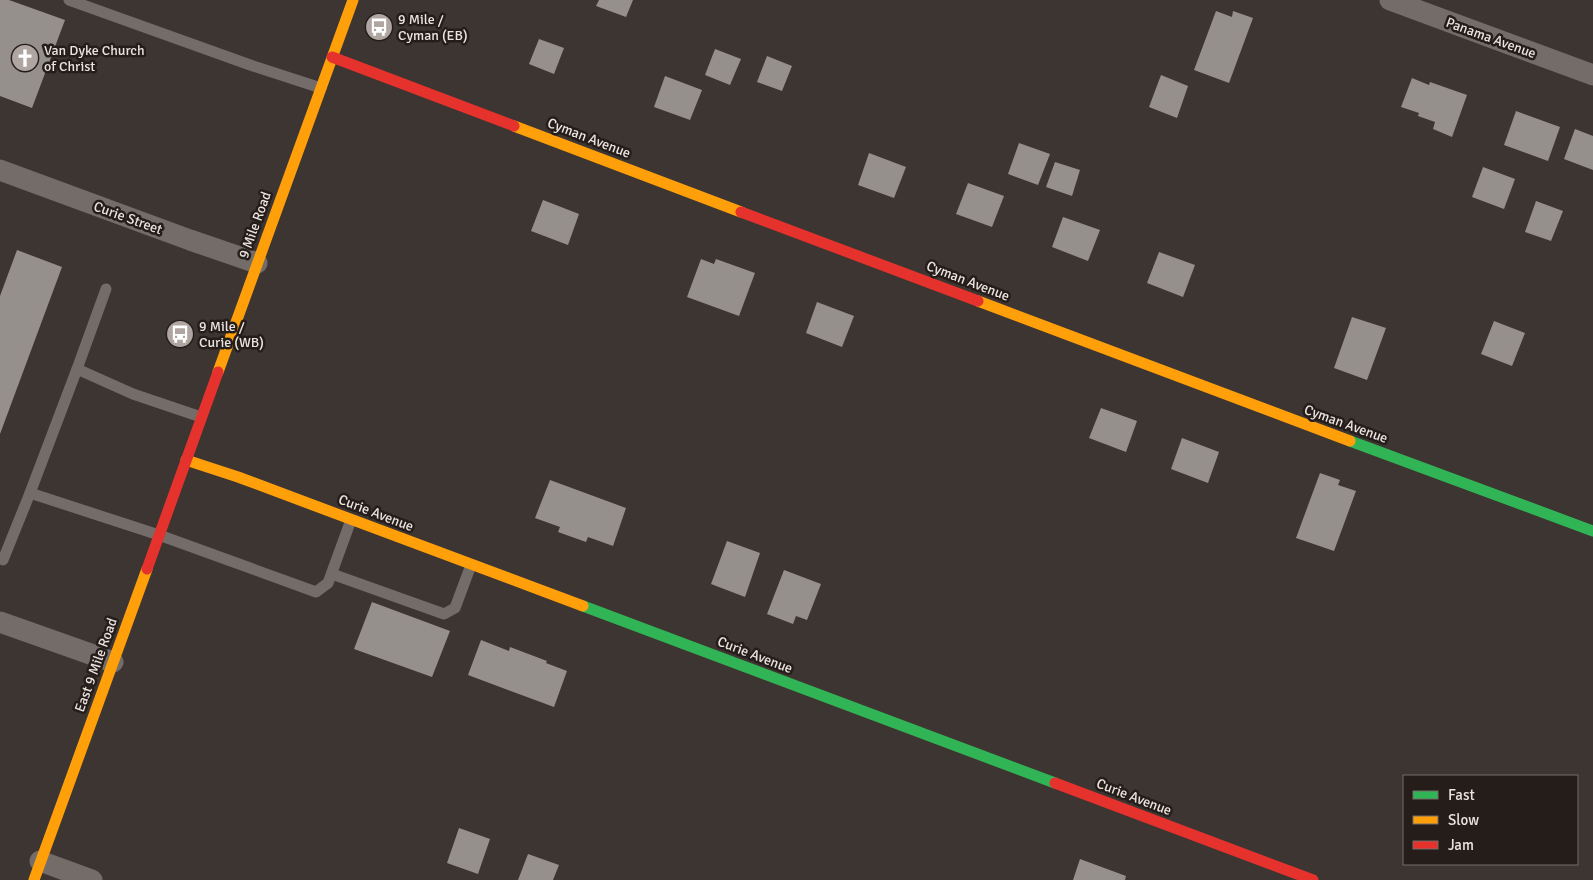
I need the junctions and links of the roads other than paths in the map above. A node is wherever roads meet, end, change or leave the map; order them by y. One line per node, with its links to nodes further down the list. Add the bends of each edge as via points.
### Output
1 (69, 0): 6 (lane)
2 (354, 0): 4 (street, 9 Mile Road)
3 (1390, 0): 5 (street, Panama Avenue)
4 (332, 57): 6 (street, 9 Mile Road); 15 (street, Cyman Avenue)
5 (1593, 75)
6 (321, 88): 8 (street, 9 Mile Road)
7 (0, 170): 8 (street, Curie Street)
8 (257, 263): 11 (street, 9 Mile Road)
9 (106, 289): 10 (lane)
10 (77, 369): 11 (lane, via 133,394); 13 (lane)
11 (201, 417): 12 (street, 9 Mile Road)
12 (186, 460): 14 (street, Curie Avenue); 16 (street, East 9 Mile Road)
13 (30, 493): 16 (lane); 17 (lane)
14 (351, 520): 18 (street, Curie Avenue); 19 (lane)
15 (1593, 531)
16 (159, 535): 19 (lane, via 316,592 328,583); 21 (street, East 9 Mile Road)
17 (3, 560)
18 (471, 565): 19 (lane, via 455,608 444,614); 24 (street, Curie Avenue)
19 (332, 574)
20 (0, 622): 21 (street)
21 (113, 662): 22 (street, East 9 Mile Road)
22 (37, 871): 23 (street)
23 (92, 880)
24 (1313, 880)

